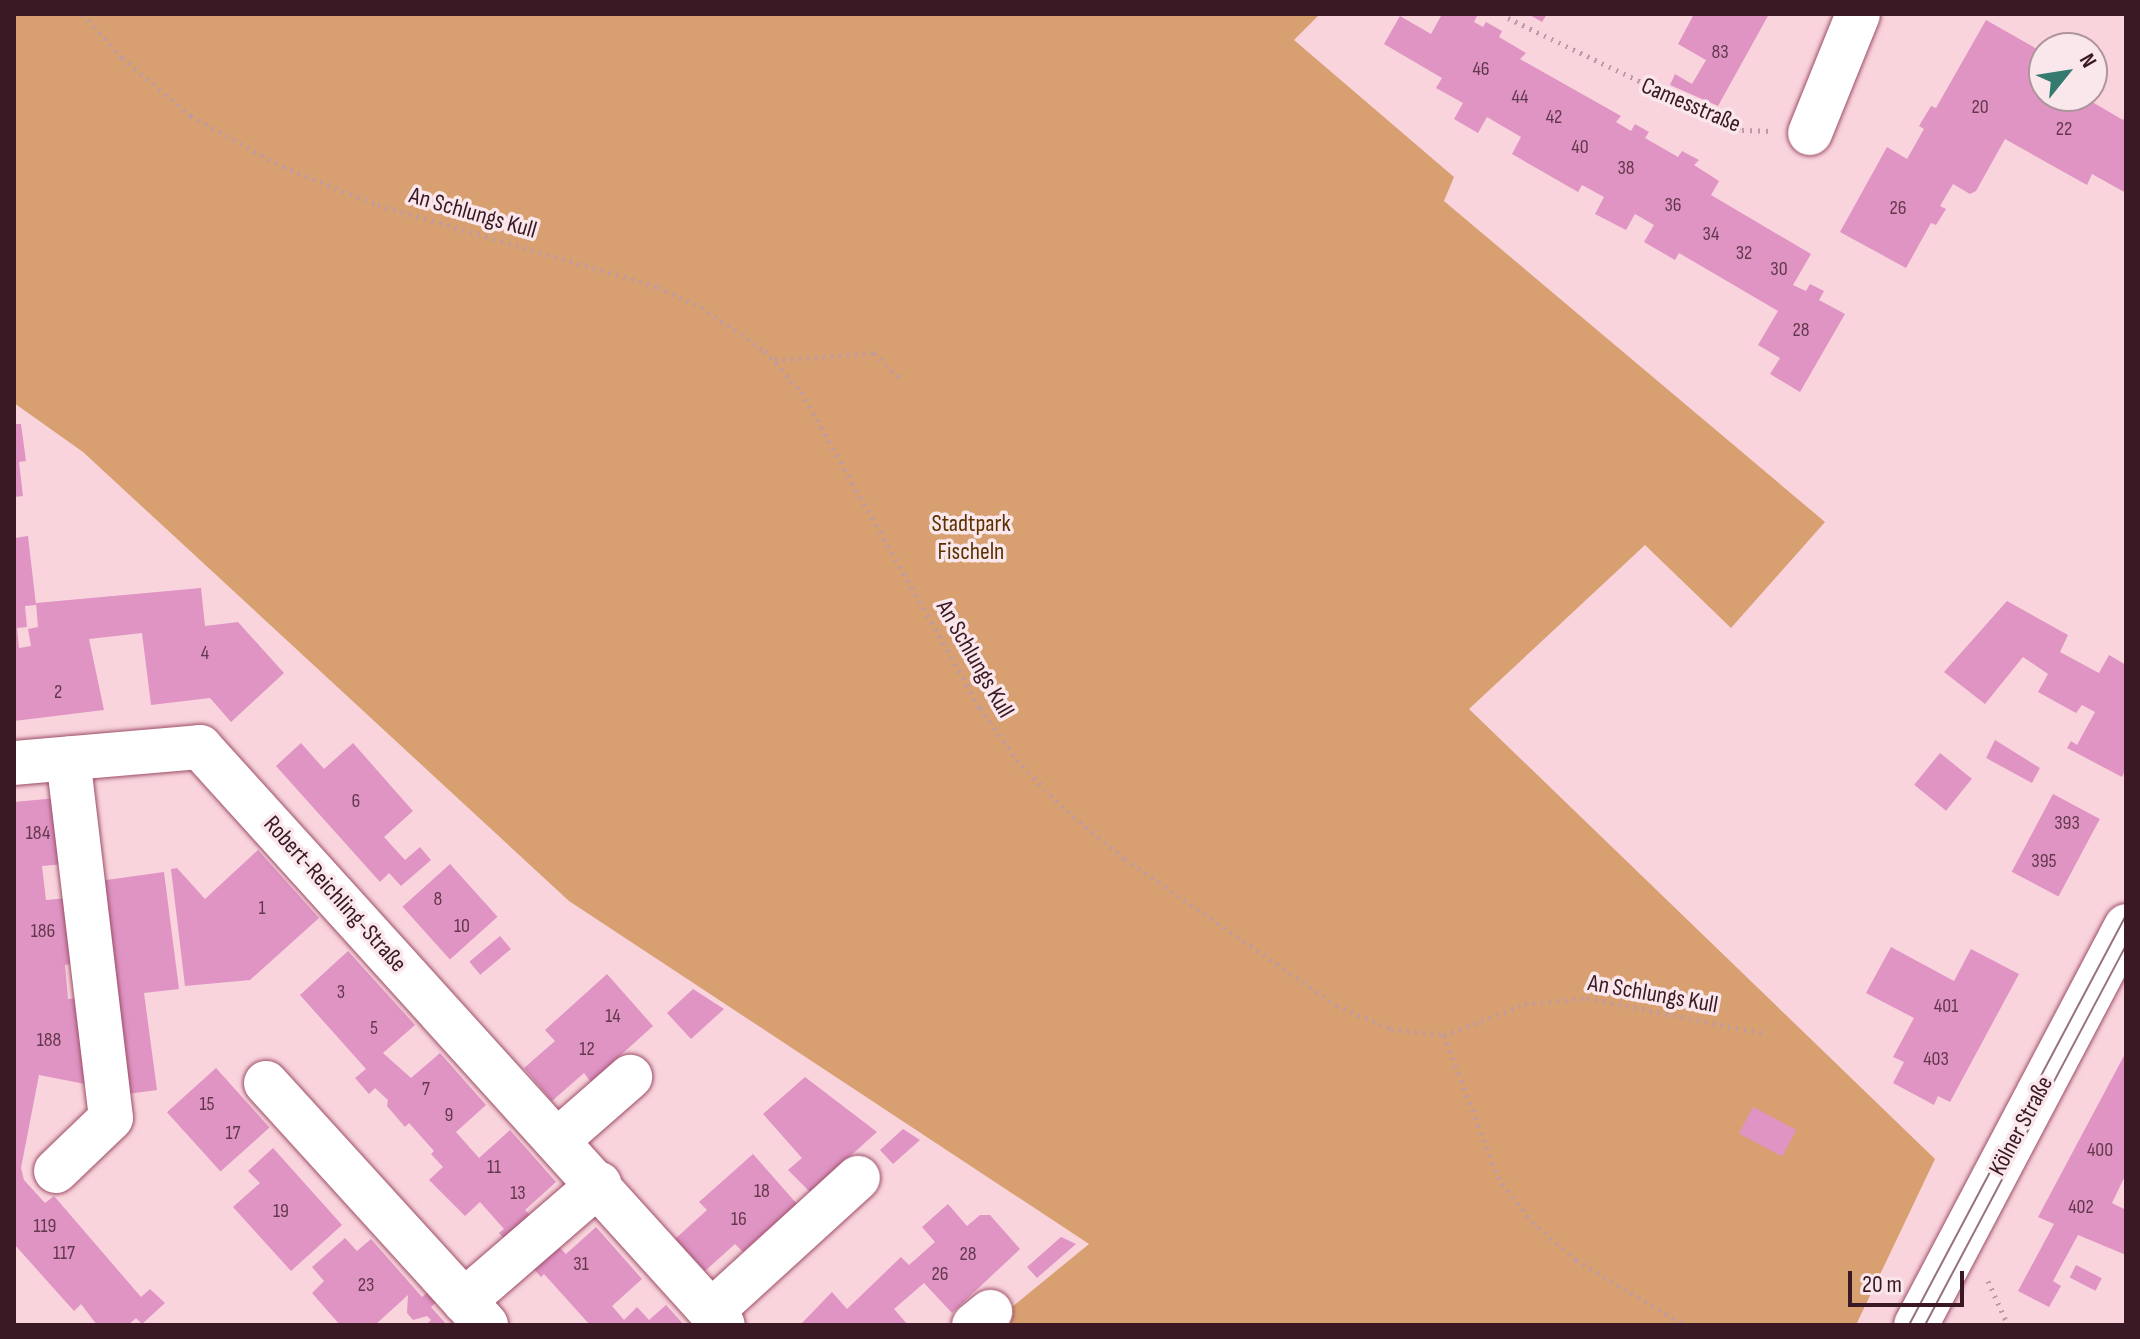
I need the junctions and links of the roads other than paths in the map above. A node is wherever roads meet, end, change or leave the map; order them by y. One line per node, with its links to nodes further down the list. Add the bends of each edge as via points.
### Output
1 (1858, 14): 2 (street)
2 (1810, 133)
3 (68, 759): 4 (street, Robert-Reichling-Straße); 8 (street, Robert-Reichling-Straße, via 200,747); 9 (street, via 111,1118)
4 (14, 763)
5 (2126, 926): 14 (street, Kölner Straße)
6 (630, 1077): 8 (street)
7 (266, 1083): 12 (street)
8 (558, 1140): 11 (street, Robert-Reichling-Straße)
9 (56, 1171)
10 (858, 1178): 13 (street, Robert-Reichling-Straße)
11 (599, 1184): 12 (street); 13 (street, Robert-Reichling-Straße)
12 (475, 1313)
13 (717, 1318)
14 (1916, 1325)

